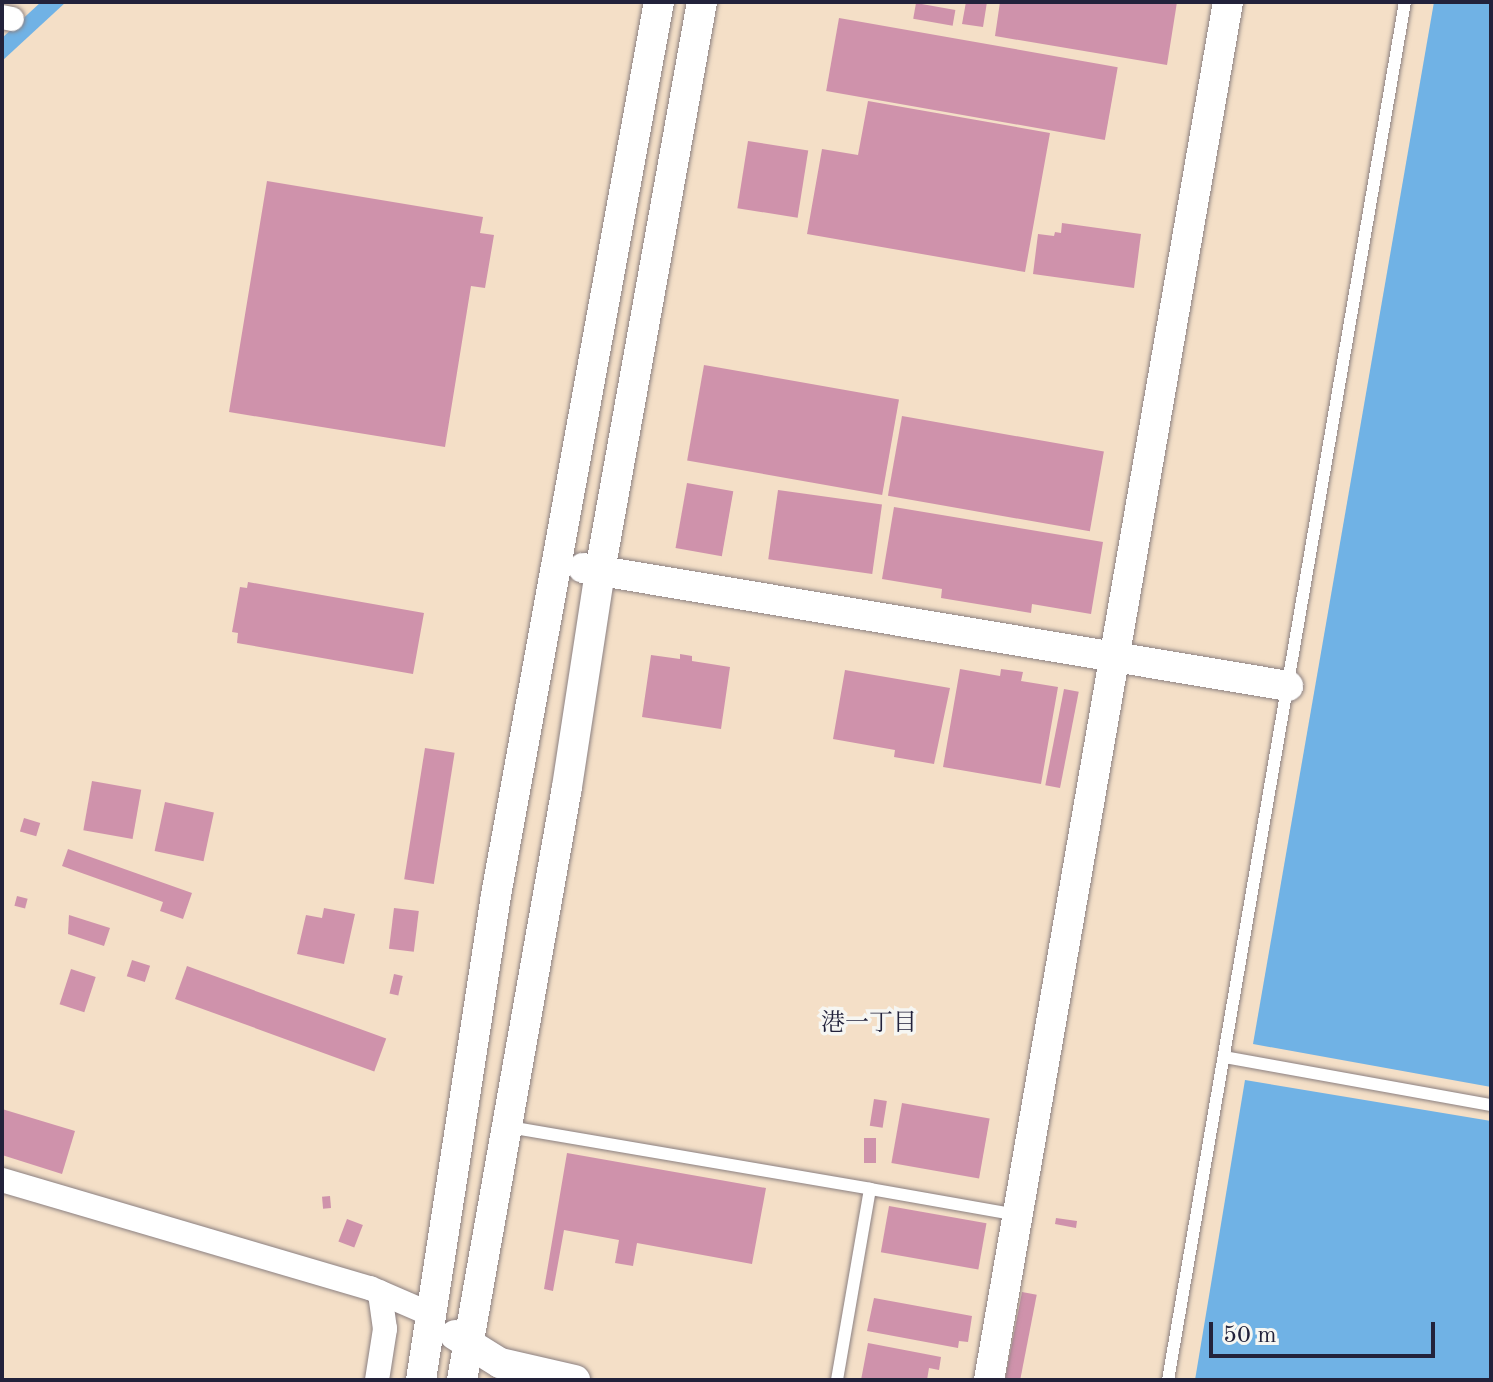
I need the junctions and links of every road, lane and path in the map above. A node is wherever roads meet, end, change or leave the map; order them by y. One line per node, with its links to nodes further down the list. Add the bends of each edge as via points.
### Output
1 (659, 2): 5 (street)
2 (702, 2): 6 (street)
3 (1228, 2): 7 (street)
4 (1405, 2): 8 (lane)
5 (557, 564): 6 (street); 16 (street, via 496,895)
6 (600, 571): 7 (street); 11 (street)
7 (1114, 657): 8 (street); 14 (street)
8 (1288, 686): 9 (lane)
9 (1224, 1057): 10 (lane); 24 (lane)
10 (1491, 1105)
11 (507, 1126): 13 (lane); 17 (street)
12 (2, 1180): 15 (street)
13 (870, 1189): 14 (lane); 22 (lane)
14 (1017, 1215): 23 (street)
15 (380, 1292): 16 (street); 18 (street, via 385,1329)
16 (432, 1315): 17 (street); 19 (street)
17 (467, 1346): 20 (street); 21 (street, via 500,1363)
18 (377, 1380)
19 (421, 1380)
20 (462, 1380)
21 (575, 1380)
22 (837, 1380)
23 (989, 1380)
24 (1168, 1380)

